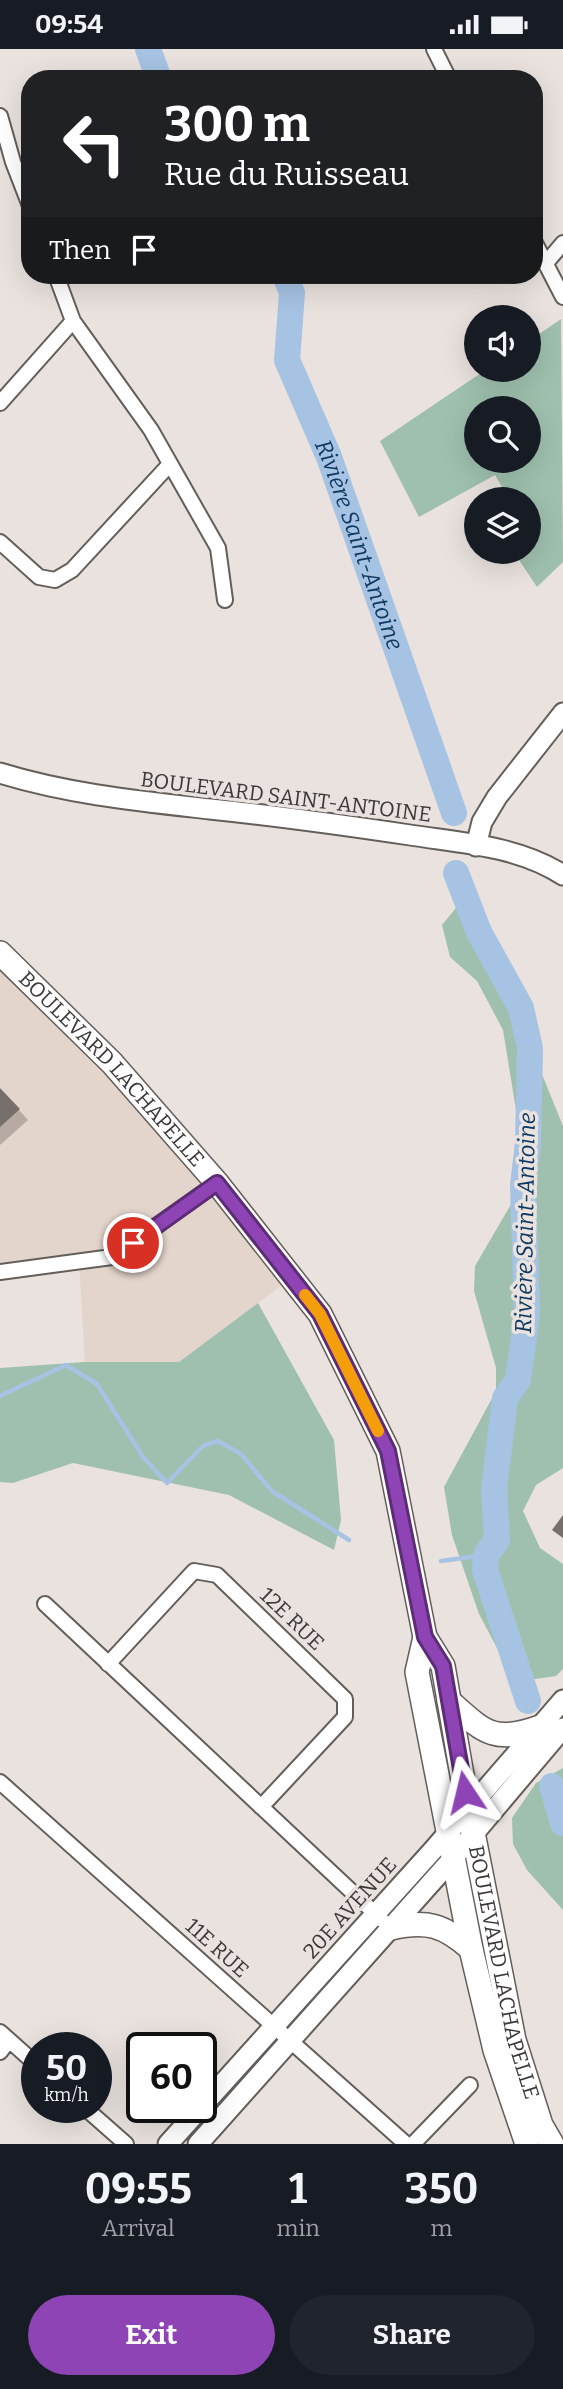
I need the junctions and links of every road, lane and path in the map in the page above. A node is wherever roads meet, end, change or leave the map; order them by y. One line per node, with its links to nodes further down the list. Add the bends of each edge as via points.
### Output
1 (434, 49): 2 (street)
2 (444, 70)
3 (0, 116): 4 (street)
4 (6, 164): 5 (street)
5 (21, 190)
6 (563, 243): 8 (street)
7 (543, 259): 8 (street)
8 (545, 263): 10 (street)
9 (59, 284): 11 (street)
10 (563, 297)
11 (73, 321): 12 (street); 13 (street)
12 (0, 403)
13 (170, 464): 14 (street, via 72,570 55,580 38,577); 15 (street, via 218,548)
14 (0, 542)
15 (225, 600)
16 (563, 713): 18 (street, via 497,797 482,822)
17 (0, 773): 18 (street, BOULEVARD SAINT-ANTOINE, via 128,800 325,822)
18 (476, 846): 19 (street, BOULEVARD SAINT-ANTOINE, via 514,852)
19 (563, 875)
20 (0, 953): 21 (main road, BOULEVARD LACHAPELLE, via 112,1063)
21 (217, 1183): 22 (street, via 111,1257); 24 (main road, BOULEVARD LACHAPELLE, via 320,1314 388,1451)
22 (0, 1272)
23 (45, 1604): 25 (street)
24 (425, 1637): 27 (main road, BOULEVARD LACHAPELLE, via 443,1666); 32 (main road, BOULEVARD LACHAPELLE, via 418,1672)
25 (108, 1664): 30 (street); 30 (street, 12E RUE, via 194,1571 217,1575 345,1699 345,1717)
26 (563, 1700): 28 (street, 20E AVENUE)
27 (449, 1701): 28 (main road, via 494,1735); 31 (main road, BOULEVARD LACHAPELLE)
28 (552, 1727): 31 (street, 20E AVENUE); 33 (street, 20E AVENUE)
29 (0, 1782): 37 (street, 11E RUE)
30 (261, 1807): 35 (street)
31 (468, 1809): 32 (street, 20E AVENUE); 33 (main road, BOULEVARD LACHAPELLE)
32 (449, 1831): 34 (main road, BOULEVARD LACHAPELLE); 35 (street, 20E AVENUE)
33 (473, 1833): 34 (street, 20E AVENUE); 49 (main road, BOULEVARD LACHAPELLE, via 514,2040 541,2125)
34 (454, 1857): 35 (street, 20E AVENUE); 36 (main road, BOULEVARD LACHAPELLE)
35 (383, 1920): 36 (main road, via 433,1926 454,1934); 37 (street, 20E AVENUE); 39 (street, 20E AVENUE)
36 (471, 1949): 48 (main road, BOULEVARD LACHAPELLE, via 495,2050)
37 (274, 2027): 39 (street, 11E RUE); 44 (street, 20E AVENUE)
38 (3, 2041): 40 (street)
39 (289, 2042): 45 (street, 20E AVENUE); 46 (street, 11E RUE)
40 (21, 2054)
41 (470, 2085): 47 (street)
42 (102, 2123): 43 (street)
43 (126, 2144)
44 (168, 2144)
45 (198, 2144)
46 (406, 2144)
47 (413, 2144)
48 (527, 2144)
49 (552, 2144)

